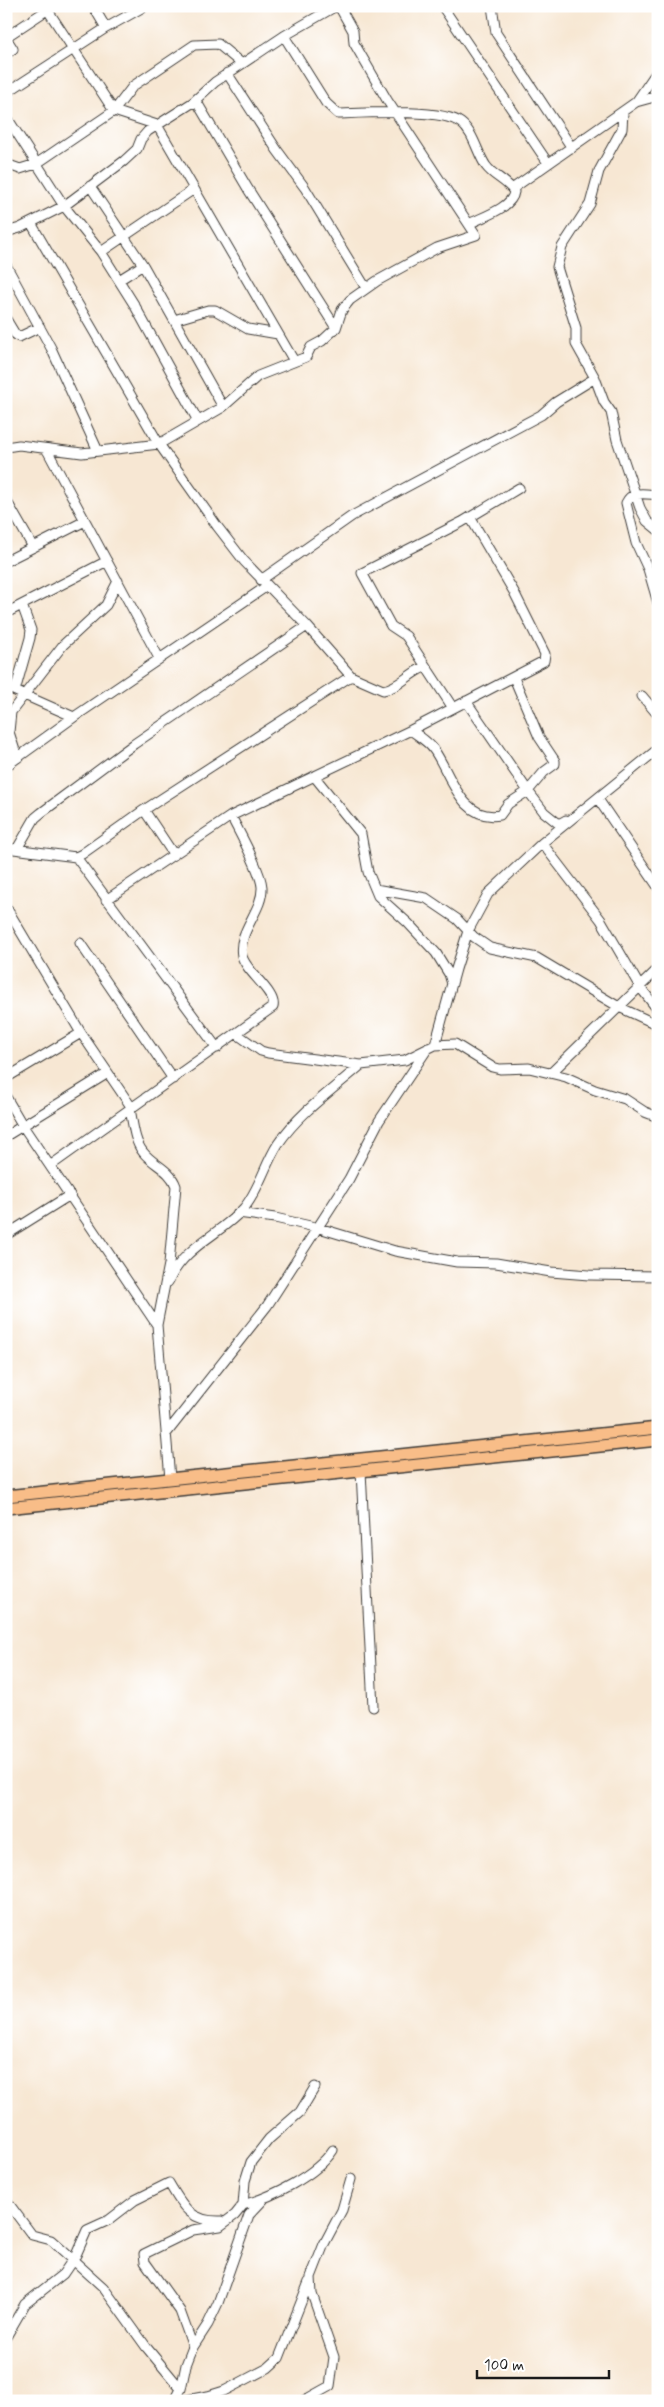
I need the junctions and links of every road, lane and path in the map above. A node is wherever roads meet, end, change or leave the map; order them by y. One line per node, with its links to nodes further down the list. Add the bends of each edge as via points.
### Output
1 (92, 6): 7 (street)
2 (145, 6): 7 (street)
3 (338, 6): 8 (street); 21 (street, via 353,30 354,43)
4 (442, 6): 25 (street)
5 (492, 6): 24 (street, via 496,33)
6 (49, 7): 9 (street); 10 (street)
7 (106, 28): 10 (street)
8 (284, 36): 12 (street); 21 (street, via 333,111 338,114)
9 (6, 37): 11 (street, via 13,49)
10 (73, 50): 15 (street); 19 (street)
11 (6, 54)
12 (242, 64): 14 (street); 19 (street, via 218,44 194,45 133,86)
13 (658, 70): 17 (street)
14 (227, 73): 18 (street); 40 (street, via 305,188)
15 (6, 93)
16 (658, 96): 17 (street)
17 (636, 102): 20 (street)
18 (192, 103): 23 (street); 44 (street, via 198,104)
19 (114, 111): 23 (street); 27 (street)
20 (623, 112): 24 (street); 47 (street, via 622,129 599,171 590,204 562,248 557,267 576,328 576,344)
21 (396, 114): 30 (street, via 426,114 459,121 486,165); 33 (street)
22 (6, 116): 27 (street)
23 (157, 125): 28 (street, via 144,135 137,150); 29 (street)
24 (572, 148): 25 (street)
25 (548, 163): 30 (street)
26 (6, 164): 27 (street, via 20,169)
27 (36, 164): 31 (street)
28 (90, 186): 31 (street); 35 (street)
29 (194, 189): 35 (street); 45 (street)
30 (512, 189): 33 (street, via 514,194 507,204)
31 (64, 206): 32 (street); 36 (street)
32 (31, 222): 34 (street); 50 (street)
33 (469, 224): 40 (street, via 476,235 437,248)
34 (6, 232)
35 (123, 236): 36 (street); 38 (street)
36 (101, 252): 39 (street)
37 (6, 265): 43 (street)
38 (143, 265): 39 (street); 42 (street)
39 (118, 280): 49 (street)
40 (366, 288): 44 (street, via 342,310)
41 (6, 319): 43 (street, via 14,334 19,336)
42 (174, 320): 45 (street, via 215,310 248,329); 48 (street)
43 (40, 327): 53 (street)
44 (336, 328): 46 (street, via 322,342 311,347 306,357)
45 (278, 334): 46 (street)
46 (294, 361): 48 (street, via 258,376)
47 (595, 378): 55 (street, via 611,412); 65 (street, via 541,415 352,516)
48 (223, 407): 49 (street)
49 (198, 421): 50 (street)
50 (159, 444): 53 (street); 65 (street, via 217,526)
51 (6, 448): 52 (street, via 19,445)
52 (47, 450): 53 (street, via 65,453); 59 (street)
53 (98, 451)
54 (520, 488): 58 (street)
55 (636, 494): 56 (street); 60 (street, via 647,522); 66 (street, via 626,503 636,543)
56 (658, 495)
57 (6, 500): 61 (street)
58 (470, 517): 71 (street, via 362,573 391,626 406,636); 73 (street, via 514,592 545,654 544,661)
59 (85, 522): 61 (street); 63 (street)
60 (658, 530)
61 (33, 547): 62 (street)
62 (6, 561)
63 (107, 561): 64 (street); 67 (street)
64 (118, 581): 70 (street); 75 (street, via 106,605)
65 (264, 583): 69 (street); 70 (street)
66 (658, 603)
67 (22, 605): 68 (street); 75 (street, via 31,630)
68 (6, 613)
69 (307, 626): 72 (street); 93 (street, via 134,744 41,813)
70 (159, 658): 80 (street)
71 (425, 667): 72 (street, via 394,687 383,690); 78 (street)
72 (352, 676): 89 (street)
73 (514, 678): 77 (street); 86 (street, via 539,737 555,761)
74 (6, 688): 75 (street)
75 (20, 693): 80 (street); 83 (street, via 9,723 10,740)
76 (642, 696): 79 (street)
77 (466, 701): 78 (street); 86 (street)
78 (454, 708): 81 (street)
79 (658, 715)
80 (74, 716): 83 (street)
81 (411, 730): 85 (street); 86 (street, via 432,747 451,784 471,810 500,815 508,804)
82 (658, 749): 87 (street)
83 (17, 757): 84 (street)
84 (6, 766)
85 (314, 776): 90 (street); 97 (street, via 361,834)
86 (528, 791): 88 (street, via 544,812 559,824)
87 (598, 799): 88 (street); 96 (street)
88 (586, 808): 91 (street)
89 (144, 810): 94 (street); 95 (street)
90 (231, 816): 94 (street); 109 (street, via 262,886 243,938 243,959 274,1004)
91 (542, 843): 100 (street, via 488,894); 104 (street, via 600,920)
92 (6, 848): 93 (street)
93 (17, 849): 95 (street)
94 (174, 855): 98 (street)
95 (76, 857): 98 (street)
96 (658, 886)
97 (375, 890): 100 (street, via 426,898 457,919); 103 (street, via 436,953 449,974)
98 (106, 900): 111 (street)
99 (6, 907): 108 (street)
100 (468, 931): 103 (street); 105 (street, via 490,948 537,958)
101 (80, 942): 116 (street)
102 (658, 969): 104 (street)
103 (452, 987): 110 (street)
104 (640, 987): 105 (street); 106 (street)
105 (619, 1007): 107 (street); 114 (street)
106 (658, 1010)
107 (658, 1025)
108 (81, 1033): 113 (street); 115 (street)
109 (237, 1034): 111 (street); 112 (street, via 268,1053)
110 (432, 1047): 112 (street, via 405,1060); 114 (street, via 455,1044 492,1067 521,1067); 125 (street, via 380,1122)
111 (217, 1048): 116 (street)
112 (360, 1065): 124 (street, via 289,1128 269,1158 246,1206)
113 (108, 1073): 118 (street); 120 (street)
114 (551, 1073): 119 (street, via 620,1096)
115 (6, 1078)
116 (173, 1079): 118 (street)
117 (6, 1097): 120 (street)
118 (131, 1109): 122 (street); 128 (street, via 142,1151 170,1174 176,1186 169,1264)
119 (658, 1117)
120 (23, 1126): 121 (street); 122 (street)
121 (6, 1136)
122 (50, 1166): 123 (street)
123 (70, 1195): 126 (street); 129 (street)
124 (238, 1213): 125 (street); 128 (street, via 188,1254 172,1273)
125 (319, 1228): 127 (street, via 395,1251 458,1262 496,1263 580,1274); 131 (street, via 267,1306)
126 (6, 1234)
127 (658, 1276)
128 (163, 1292): 129 (street)
129 (156, 1325): 131 (street)
130 (658, 1428): 134 (main road)
131 (166, 1434): 134 (street)
132 (658, 1440): 133 (main road)
133 (361, 1471): 136 (main road); 137 (street)
134 (170, 1479): 135 (main road)
135 (6, 1496)
136 (6, 1508)
137 (373, 1707)
138 (315, 2087): 143 (street, via 300,2112 269,2139 251,2162 244,2181)
139 (333, 2150): 141 (street, via 327,2160)
140 (350, 2179): 146 (street, via 342,2210)
141 (264, 2199): 143 (street); 148 (street, via 249,2215 218,2303)
142 (6, 2200): 145 (street, via 32,2235 51,2240)
143 (243, 2205): 144 (street)
144 (235, 2215): 145 (street, via 221,2221 195,2218 169,2183 87,2230); 148 (street, via 220,2226 194,2230 144,2254 145,2262 180,2312)
145 (73, 2260): 147 (street, via 63,2274 25,2304); 149 (street, via 103,2287 147,2348)
146 (311, 2277): 151 (street, via 279,2358 268,2368 224,2391); 152 (street, via 312,2294 334,2357 330,2386)
147 (6, 2337)
148 (193, 2347): 149 (street)
149 (182, 2389): 150 (street)
150 (175, 2401)
151 (181, 2401)
152 (303, 2401)

